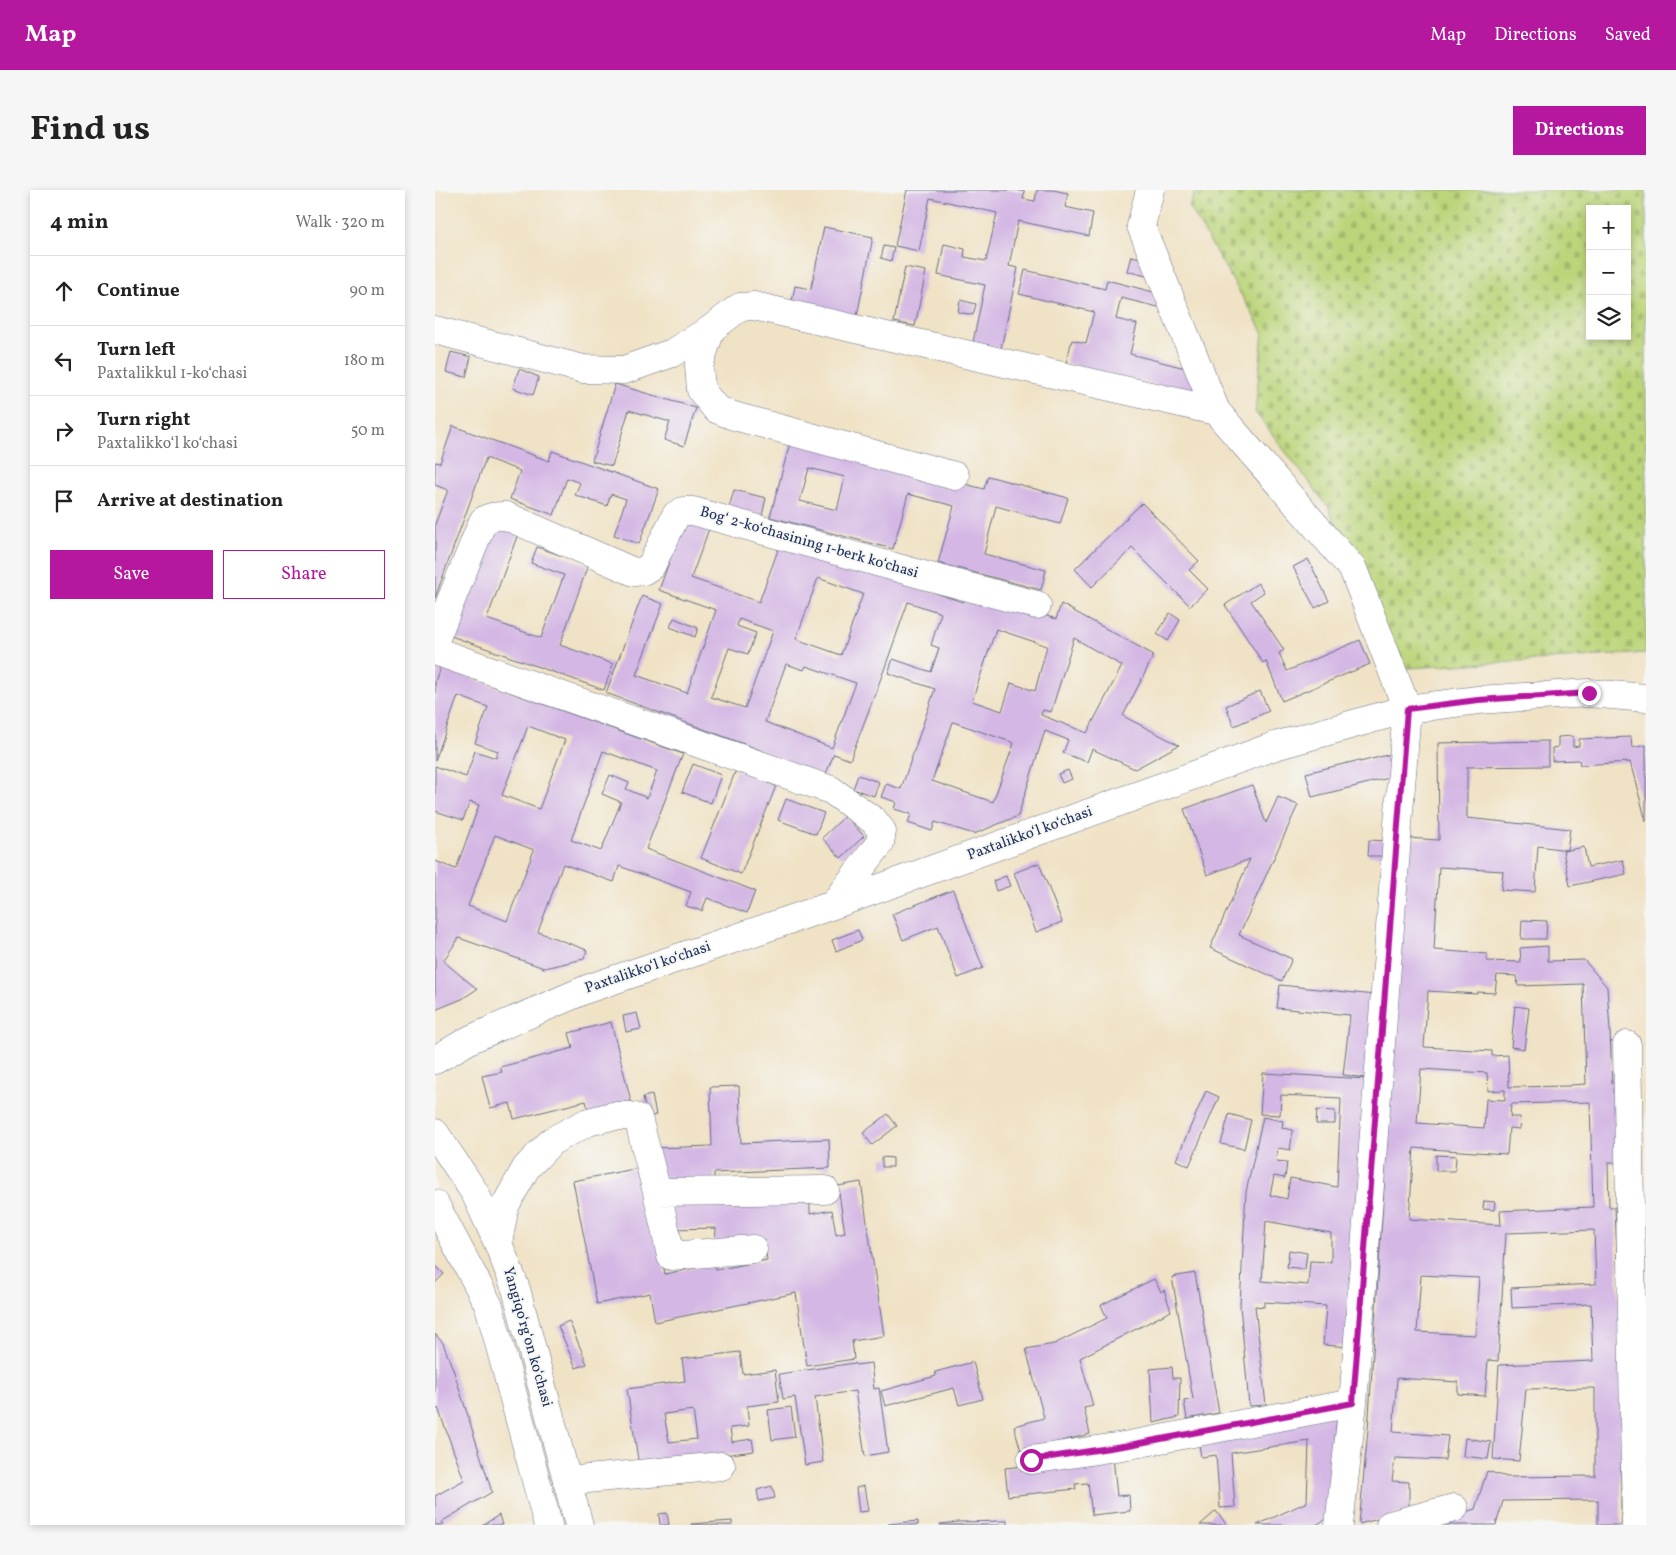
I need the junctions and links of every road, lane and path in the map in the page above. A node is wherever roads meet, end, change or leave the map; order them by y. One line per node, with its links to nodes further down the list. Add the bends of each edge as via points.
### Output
1 (1150, 190): 4 (street, via 1141,226)
2 (711, 329): 3 (street, via 672,353 625,370 583,369); 4 (street, via 740,307 754,306); 5 (street, via 699,366 701,390 716,409)
3 (435, 330)
4 (1216, 410): 10 (street, via 1353,569)
5 (955, 476)
6 (1037, 604): 7 (street, Bogʻ 2-koʻchasining 1-berk koʻchasi, via 693,511 676,515 651,566 634,572 506,516 494,516 483,521)
7 (435, 640)
8 (435, 651): 11 (street, via 831,790 874,820 881,831 880,843)
9 (1646, 698): 10 (street, Paxtalikkoʻl koʻchasi, via 1589,693 1478,700)
10 (1407, 709): 11 (street, Paxtalikkoʻl koʻchasi, via 1275,746); 20 (street)
11 (833, 905): 13 (street, Paxtalikkoʻl koʻchasi, via 587,989 471,1039)
12 (1627, 1045): 29 (street)
13 (435, 1060)
14 (435, 1134): 18 (street, Yangiqoʻrgʻon koʻchasi, via 475,1193)
15 (825, 1190): 16 (street)
16 (657, 1192): 18 (street, via 638,1118 612,1116 588,1122 553,1141 526,1168 505,1206); 19 (street, via 671,1256)
17 (435, 1204): 25 (street, Yangiqoʻrgʻon koʻchasi, via 489,1306)
18 (498, 1243): 23 (street, Yangiqoʻrgʻon koʻchasi, via 517,1290)
19 (753, 1249)
20 (1353, 1403): 21 (street); 27 (street)
21 (1031, 1460)
22 (721, 1466): 23 (street)
23 (567, 1480): 26 (street, Yangiqoʻrgʻon koʻchasi)
24 (1453, 1508): 28 (street)
25 (547, 1525)
26 (579, 1525)
27 (1339, 1525)
28 (1391, 1525)
29 (1637, 1525)

